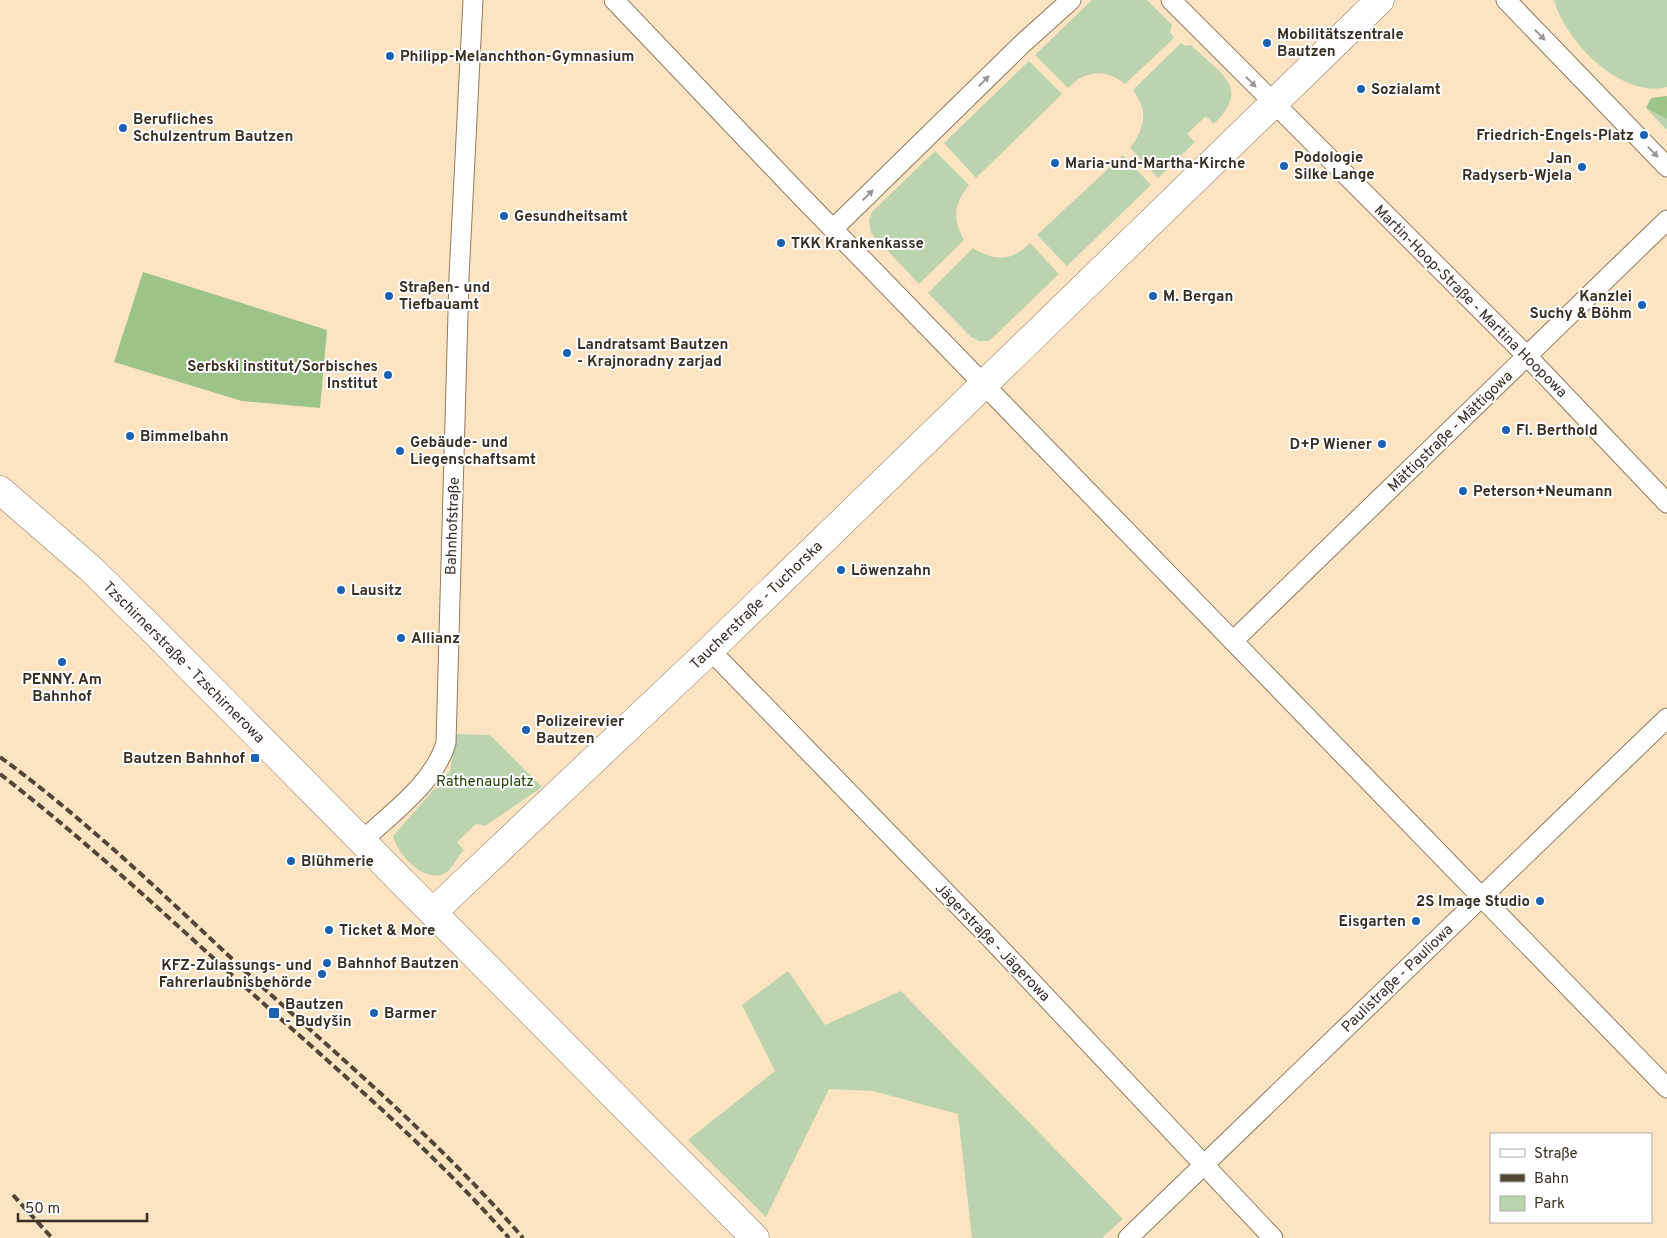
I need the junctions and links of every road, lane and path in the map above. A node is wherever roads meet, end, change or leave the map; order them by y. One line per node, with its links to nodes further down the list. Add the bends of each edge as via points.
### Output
1 (473, 0): 18 (street, Bahnhofstraße, via 459,287 446,742 431,774)
2 (614, 0): 10 (street)
3 (1070, 0): 10 (street, one-way to 3)
4 (1171, 0): 7 (street, Martin-Hoop-Straße - Martina Hoopowa, one-way to 7)
5 (1380, 0): 7 (street)
6 (1506, 0): 8 (street, one-way to 8)
7 (1272, 103): 11 (street, Martin-Hoop-Straße - Martina Hoopowa); 12 (street, Taucherstraße - Tuchorska)
8 (1667, 166)
9 (1667, 220): 11 (street, Mättigstraße - Mättigowa)
10 (834, 229): 12 (street)
11 (1527, 356): 14 (street, Martin-Hoop-Straße - Martina Hoopowa); 15 (street, Mättigstraße - Mättigowa)
12 (985, 384): 15 (street); 16 (street, Taucherstraße - Tuchorska)
13 (0, 490): 18 (street, Tzschirnerstraße - Tzschirnerowa, via 91,569)
14 (1667, 503)
15 (1233, 641): 19 (street)
16 (710, 650): 20 (street, Taucherstraße - Tuchorska); 22 (street, Jägerstraße - Jägerowa, via 993,941)
17 (1667, 718): 19 (street, Paulistraße - Pauliowa)
18 (363, 840): 20 (street, Tzschirnerstraße - Tzschirnerowa)
19 (1482, 897): 21 (street); 22 (street, Paulistraße - Pauliowa)
20 (433, 912): 23 (street, Tzschirnerstraße - Tzschirnerowa)
21 (1667, 1088)
22 (1203, 1164): 24 (street, Paulistraße - Pauliowa); 25 (street, Jägerstraße - Jägerowa)
23 (755, 1238)
24 (1128, 1238)
25 (1273, 1238)

